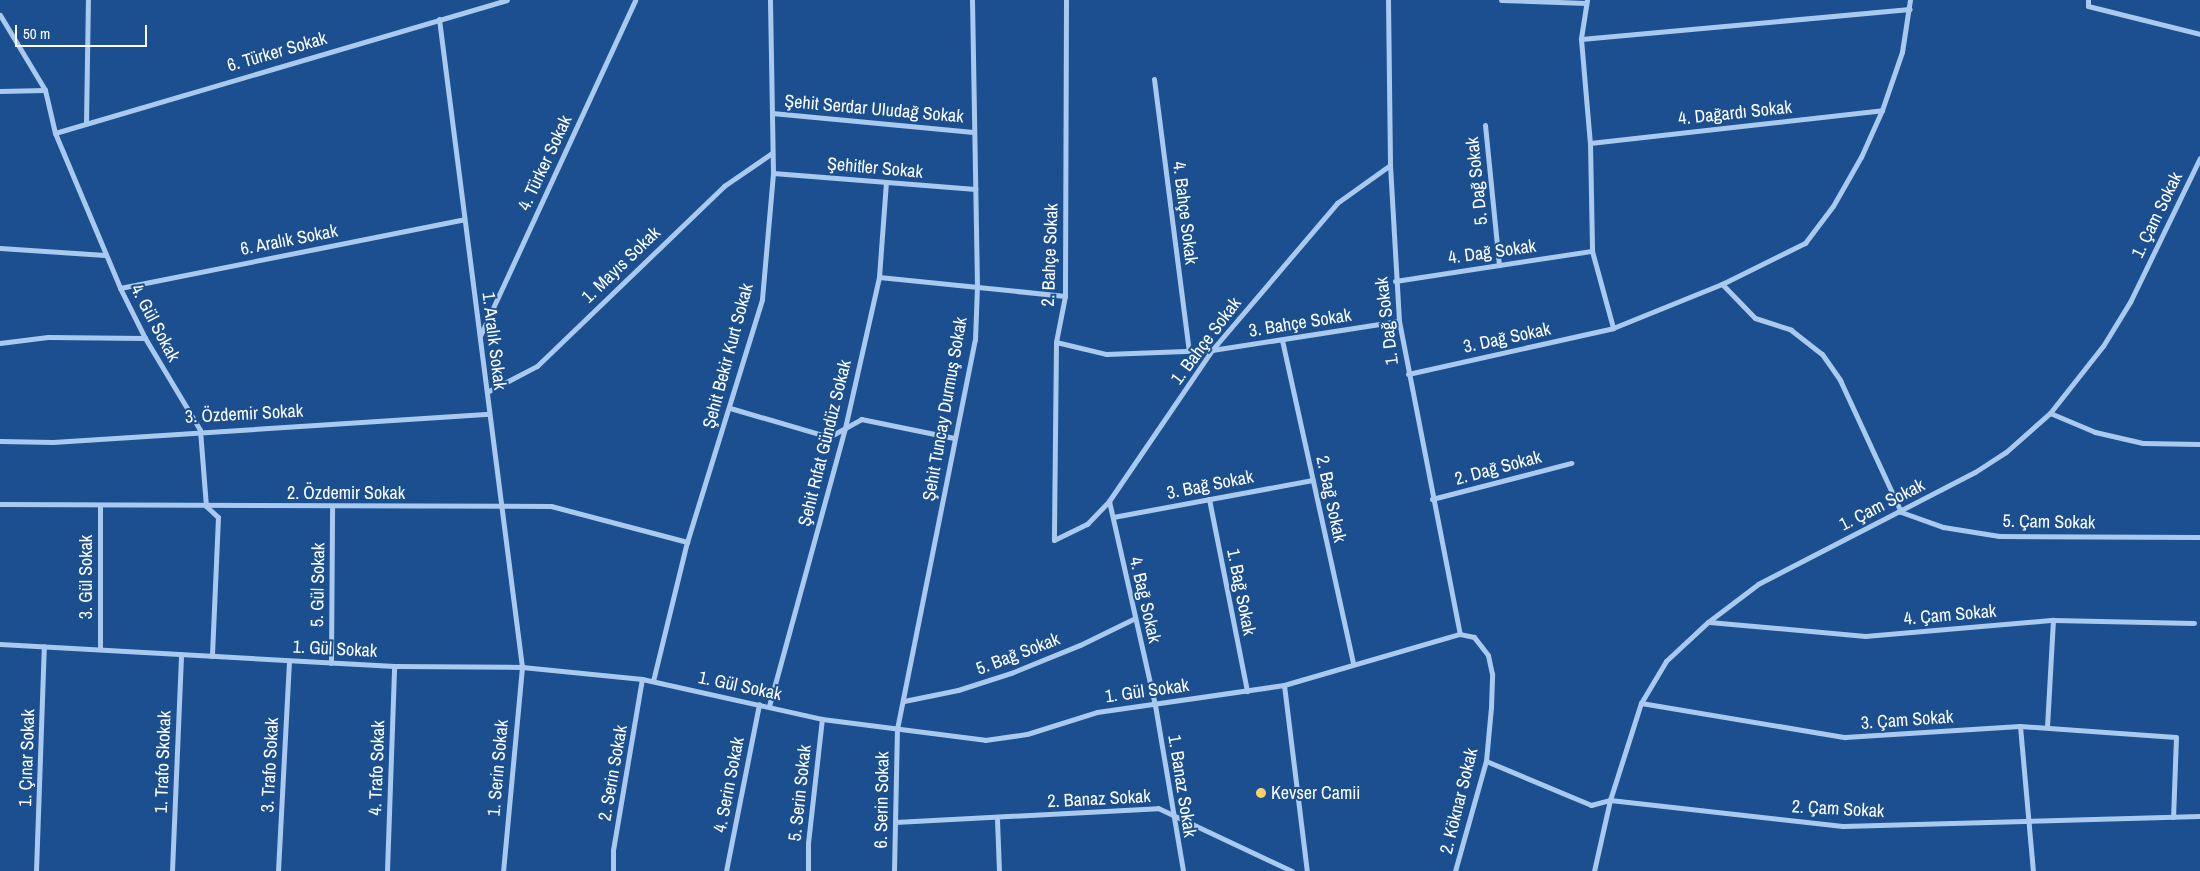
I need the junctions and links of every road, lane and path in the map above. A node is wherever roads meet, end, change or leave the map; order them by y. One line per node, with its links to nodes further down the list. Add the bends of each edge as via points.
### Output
1 (88, 0): 22 (street)
2 (508, 0): 14 (street, 6. Türker Sokak)
3 (635, 0): 46 (street, 4. Türker Sokak)
4 (770, 0): 21 (street, Şehit Bekir Kurt Sokak)
5 (972, 0): 24 (street, Şehit Tuncay Durmuş Sokak)
6 (1066, 0): 43 (street, 2. Bahçe Sokak)
7 (1388, 0): 29 (street, 1. Dağ Sokak)
8 (1501, 0): 10 (street)
9 (1910, 0): 12 (street, 3. Dağ Sokak)
10 (1586, 2): 16 (street)
11 (2088, 3): 15 (street)
12 (1910, 9): 16 (street); 20 (street, 3. Dağ Sokak, via 1902,52)
13 (0, 15): 18 (street, 4. Gül Sokak)
14 (439, 19): 22 (street, 6. Türker Sokak); 33 (street, 1. Aralık Sokak)
15 (2200, 34)
16 (1581, 38): 26 (street)
17 (1154, 79): 51 (street, 4. Bahçe Sokak)
18 (45, 90): 19 (street); 25 (street, 4. Gül Sokak)
19 (0, 91)
20 (1882, 110): 26 (street, 4. Dağardı Sokak); 40 (street, 3. Dağ Sokak, via 1861,157 1833,206 1804,243)
21 (772, 113): 24 (street, Şehit Serdar UIudağ Sokak); 27 (street, Şehit Bekir Kurt Sokak)
22 (86, 123): 25 (street, 6. Türker Sokak)
23 (1485, 125): 37 (street, 5. Dağ Sokak)
24 (973, 132): 32 (street, Şehit Tuncay Durmuş Sokak)
25 (55, 133): 36 (street, 4. Gül Sokak)
26 (1590, 143): 35 (street)
27 (772, 153): 30 (street, Şehit Bekir Kurt Sokak); 54 (street, 1. Mayıs Sokak, via 724,186 537,366)
28 (2200, 160): 56 (street, 1. Çam Sokak, via 2130,302 2103,346)
29 (1390, 165): 39 (street, 1. Dağ Sokak); 52 (street, 1. Bahçe Sokak, via 1337,203)
30 (773, 173): 31 (street, Şehitler Sokak); 55 (street, Şehit Bekir Kurt Sokak, via 762,299)
31 (886, 182): 32 (street, Şehitler Sokak); 38 (street, Şehit Rıfat Gündüz Sokak)
32 (975, 190): 41 (street, Şehit Tuncay Durmuş Sokak)
33 (464, 219): 42 (street, 6. Aralık Sokak); 46 (street, 1. Aralık Sokak)
34 (0, 248): 36 (street)
35 (1592, 251): 37 (street, 4. Dağ Sokak); 45 (street)
36 (105, 255): 42 (street, 4. Gül Sokak)
37 (1499, 265): 39 (street, 4. Dağ Sokak)
38 (879, 277): 41 (street); 58 (street, Şehit Rıfat Gündüz Sokak)
39 (1395, 281): 44 (street, 1. Dağ Sokak)
40 (1722, 284): 45 (street, 3. Dağ Sokak); 73 (street, via 1755,318 1791,330 1822,354 1840,380)
41 (977, 286): 43 (street); 60 (street, Şehit Tuncay Durmuş Sokak, via 975,340)
42 (120, 288): 47 (street, 4. Gül Sokak)
43 (1065, 296): 49 (street, 2. Bahçe Sokak)
44 (1399, 320): 48 (street, 3. Bahçe Sokak); 53 (street, 1. Dağ Sokak)
45 (1613, 328): 53 (street, 3. Dağ Sokak)
46 (479, 337): 54 (street, 1. Aralık Sokak)
47 (145, 338): 50 (street, via 48,337); 59 (street, 4. Gül Sokak)
48 (1282, 340): 52 (street, 3. Bahçe Sokak); 64 (street, 2. Bağ Sokak)
49 (1056, 342): 51 (street, 3. Bahçe Sokak, via 1106,354); 76 (street, 2. Bahçe Sokak)
50 (0, 343)
51 (1189, 350): 52 (street, 3. Bahçe Sokak)
52 (1212, 350): 67 (street, 1. Bahçe Sokak)
53 (1408, 374): 66 (street, 1. Dağ Sokak)
54 (486, 392): 57 (street, 1. Aralık Sokak)
55 (730, 408): 58 (street, via 829,437); 77 (street, Şehit Bekir Kurt Sokak)
56 (2050, 413): 62 (street, via 2095,432 2144,443); 73 (street, 1. Çam Sokak, via 2006,452)
57 (489, 414): 59 (street, 3. Özdemir Sokak); 71 (street, 1. Aralık Sokak)
58 (845, 428): 60 (street, via 861,419); 101 (street, Şehit Rıfat Gündüz Sokak)
59 (200, 430): 61 (street, 3. Özdemir Sokak, via 53,442); 70 (street, 4. Gül Sokak)
60 (954, 438): 97 (street, Şehit Tuncay Durmuş Sokak)
61 (0, 441)
62 (2200, 444)
63 (1571, 463): 66 (street, 2. Dağ Sokak)
64 (1313, 480): 65 (street, 3. Bağ Sokak); 90 (street, 2. Bağ Sokak)
65 (1208, 499): 74 (street, 3. Bağ Sokak); 96 (street, 1. Bağ Sokak)
66 (1432, 499): 82 (street, 1. Dağ Sokak)
67 (1109, 501): 74 (street, 4. Bağ Sokak); 76 (street, 1. Bahçe Sokak, via 1087,524)
68 (0, 504): 69 (street, 2. Özdemir Sokak)
69 (100, 505): 70 (street, 2. Özdemir Sokak); 85 (street, 3. Gül Sokak)
70 (206, 506): 72 (street, 2. Özdemir Sokak); 87 (street, 4. Gül Sokak, via 218,517)
71 (501, 506): 72 (street, 2. Özdemir Sokak); 77 (street, 2. Özdemir Sokak, via 550,506); 92 (street, 1. Aralık Sokak)
72 (332, 507): 89 (street, 5. Gül Sokak)
73 (1901, 512): 75 (street, 5. Çam Sokak, via 1942,527 1999,536); 80 (street, 1. Çam Sokak, via 1758,584)
74 (1113, 517): 78 (street, 4. Bağ Sokak)
75 (2200, 536)
76 (1054, 540)
77 (687, 542): 94 (street, Şehit Bekir Kurt Sokak)
78 (1135, 618): 97 (street, 5. Bağ Sokak, via 1011,673 958,690); 100 (street, 4. Bağ Sokak)
79 (2053, 620): 80 (street, 4. Çam Sokak, via 1865,636); 81 (street, 4. Çam Sokak); 104 (street)
80 (1708, 622): 98 (street, 1. Çam Sokak, via 1666,661)
81 (2194, 623)
82 (1460, 634): 90 (street, 1. Gül Sokak); 106 (street, 2. Köknar Sokak, via 1474,637 1482,644 1492,674)
83 (0, 644): 84 (street, 1. Gül Sokak)
84 (44, 646): 85 (street, 1. Gül Sokak); 114 (street, 1. Çınar Sokak)
85 (100, 649): 86 (street, 1. Gül Sokak)
86 (181, 654): 87 (street, 1. Gül Sokak); 115 (street, 1. Trafo Skokak)
87 (212, 656): 88 (street, 1. Gül Sokak)
88 (289, 661): 89 (street, 1. Gül Sokak); 116 (street, 3. Trafo Sokak)
89 (331, 663): 91 (street, 1. Gül Sokak)
90 (1353, 664): 95 (street, 1. Gül Sokak)
91 (394, 666): 92 (street, 1. Gül Sokak); 117 (street, 4. Trafo Sokak)
92 (522, 667): 93 (street, 1. Gül Sokak); 118 (street, 1. Serin Sokak)
93 (642, 679): 94 (street, 1. Gül Sokak); 119 (street, 2. Serin Sokak, via 613,850)
94 (653, 681): 99 (street, 1. Gül Sokak)
95 (1284, 685): 96 (street, 1. Gül Sokak); 126 (street)
96 (1247, 691): 100 (street, 1. Gül Sokak)
97 (904, 702): 105 (street, Şehit Tuncay Durmuş Sokak)
98 (1641, 703): 103 (street, 3. Çam Sokak, via 1845,737); 107 (street, 1. Çam Sokak)
99 (759, 704): 101 (street, 1. Gül Sokak); 120 (street, 4. Serin Sokak)
100 (1155, 705): 105 (street, 1. Gül Sokak, via 1098,712 1027,734 985,740); 109 (street, 1. Banaz Sokak)
101 (769, 706): 102 (street, 1. Gül Sokak)
102 (822, 719): 105 (street, 1. Gül Sokak); 121 (street, 5. Serin Sokak, via 808,843)
103 (2020, 726): 104 (street, 3. Çam Sokak); 113 (street)
104 (2047, 727): 110 (street, 3. Çam Sokak, via 2176,737)
105 (897, 729): 112 (street, 6. Serin Sokak)
106 (1486, 761): 107 (street, 2. Çam Sokak, via 1591,805); 127 (street, 2. Köknar Sokak)
107 (1610, 800): 113 (street, 2. Çam Sokak, via 1843,826); 128 (street, 1. Çam Sokak)
108 (2200, 816): 110 (street, 2. Çam Sokak)
109 (1174, 817): 111 (street, 2. Banaz Sokak, via 1158,808); 124 (street, 1. Banaz Sokak); 125 (street, 2. Banaz Sokak)
110 (2173, 817): 113 (street, 2. Çam Sokak)
111 (997, 819): 112 (street, 2. Banaz Sokak); 123 (street)
112 (895, 822): 122 (street, 6. Serin Sokak)
113 (2031, 822): 129 (street)
114 (36, 871)
115 (172, 871)
116 (278, 871)
117 (387, 871)
118 (503, 871)
119 (613, 871)
120 (726, 871)
121 (808, 871)
122 (894, 871)
123 (999, 871)
124 (1183, 871)
125 (1292, 871)
126 (1307, 871)
127 (1455, 871)
128 (1594, 871)
129 (2033, 871)

